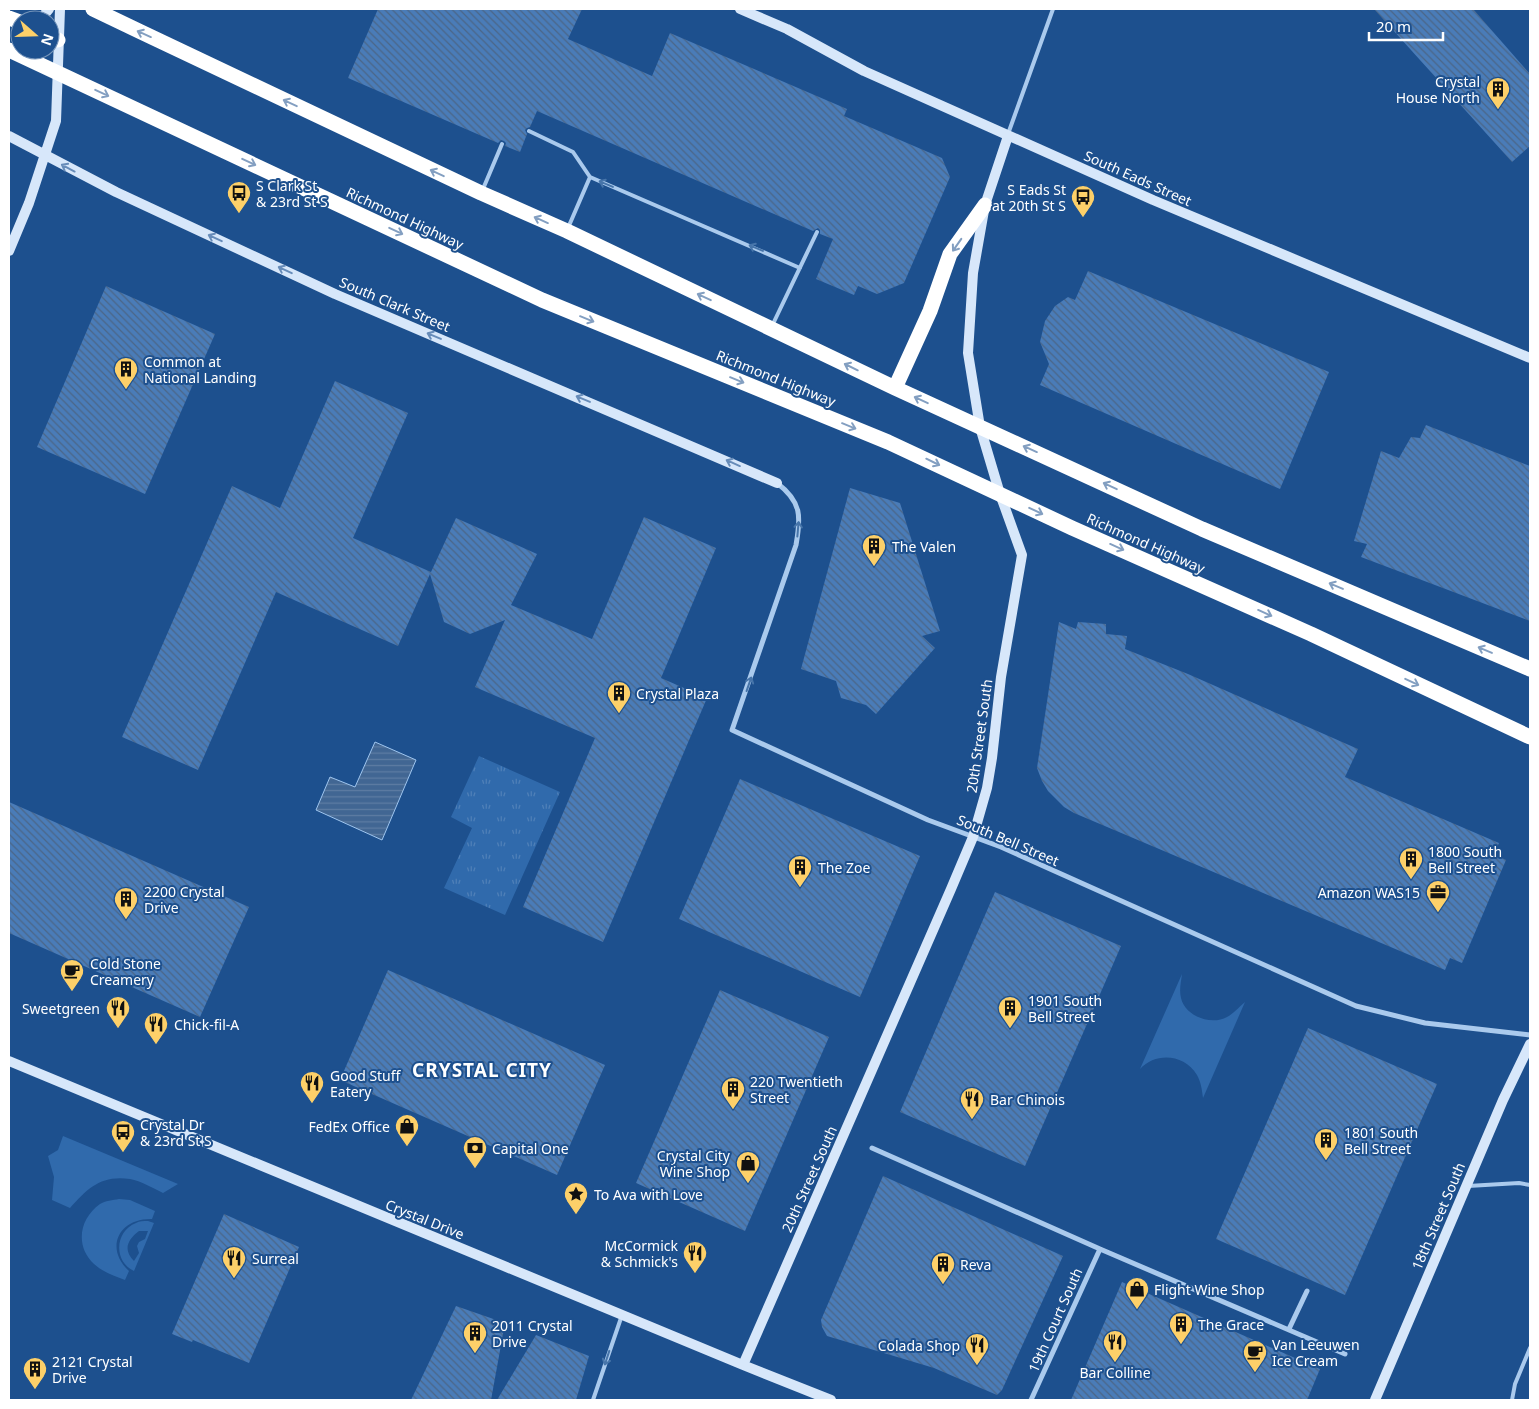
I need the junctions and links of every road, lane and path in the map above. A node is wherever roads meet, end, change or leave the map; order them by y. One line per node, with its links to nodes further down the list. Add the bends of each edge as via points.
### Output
1 (93, 9): 13 (highway, one-way to 1)
2 (740, 9): 9 (street, South Eads Street, via 864,71)
3 (1053, 9): 9 (lane)
4 (31, 60): 6 (highway, Richmond Highway)
5 (57, 60): 6 (street)
6 (58, 73): 11 (street, via 56,121); 24 (highway, Richmond Highway, one-way to 24, via 542,300 888,442)
7 (529, 131): 12 (lane, via 573,152)
8 (9, 136): 11 (street, South Clark Street)
9 (1008, 136): 14 (street, 20th Street South); 20 (street, South Eads Street)
10 (502, 144): 13 (lane)
11 (45, 156): 17 (street); 23 (street, South Clark Street, one-way to 11, via 335,294)
12 (590, 178): 15 (lane); 18 (lane, one-way to 12)
13 (481, 194): 15 (highway, one-way to 13)
14 (985, 205): 21 (highway, one-way to 21, via 950,254 930,311); 22 (street, 20th Street South, via 973,273 968,348)
15 (567, 232): 19 (highway, one-way to 15)
16 (817, 232): 18 (lane)
17 (9, 251)
18 (800, 268): 19 (lane)
19 (771, 328): 21 (highway, one-way to 19)
20 (1530, 358)
21 (895, 388): 22 (highway, one-way to 21)
22 (980, 427): 24 (street, 20th Street South); 25 (highway, one-way to 22, via 1202,528)
23 (777, 483): 27 (street, South Bell Street, one-way to 23, via 928,820 732,730 796,545 799,526 796,502)
24 (1000, 494): 26 (highway, Richmond Highway, one-way to 26, via 1312,634); 27 (street, 20th Street South, via 1022,555 1001,677 987,788)
25 (1530, 669)
26 (1527, 737)
27 (973, 836): 28 (street, South Bell Street, via 1356,1006 1425,1023); 40 (street, 20th Street South)
28 (1530, 1035)
29 (1530, 1044): 33 (street, 18th Street South)
30 (9, 1062): 36 (street, Crystal Drive)
31 (872, 1148): 34 (street)
32 (1530, 1185): 33 (lane)
33 (1466, 1186): 44 (street, 18th Street South)
34 (1100, 1249): 37 (street); 43 (street, 19th Court South)
35 (1307, 1291): 37 (street)
36 (622, 1315): 40 (street, Crystal Drive); 41 (lane, one-way to 41)
37 (1289, 1330): 39 (street)
38 (1530, 1348): 45 (lane)
39 (1345, 1354)
40 (743, 1365): 42 (street, Crystal Drive)
41 (593, 1400)
42 (831, 1400)
43 (1031, 1400)
44 (1374, 1400)
45 (1512, 1400)

